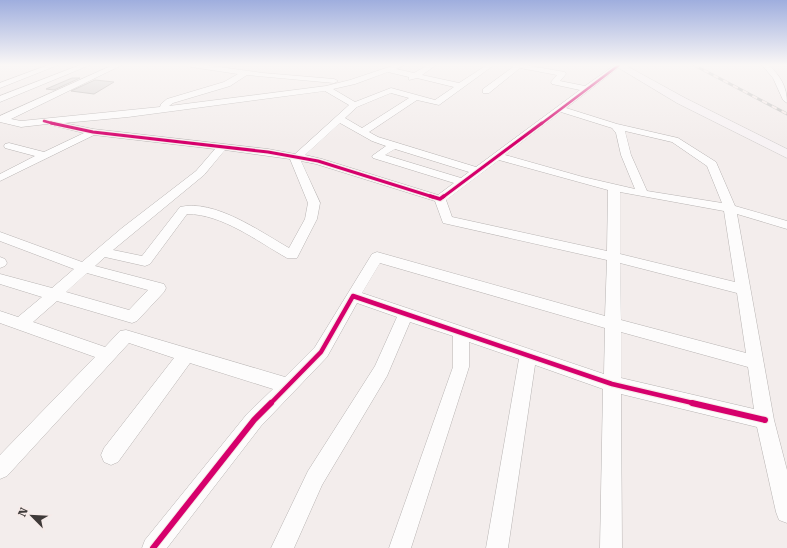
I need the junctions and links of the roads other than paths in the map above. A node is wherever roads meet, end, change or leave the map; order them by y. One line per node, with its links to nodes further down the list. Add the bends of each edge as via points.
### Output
1 (19, 91): 13 (street)
2 (64, 91): 19 (street)
3 (205, 91): 17 (street, via 170,101)
4 (307, 91): 17 (street)
5 (330, 91): 15 (street)
6 (390, 91): 15 (street)
7 (393, 91): 12 (street)
8 (454, 91): 12 (street, via 436,103)
9 (584, 91): 16 (street)
10 (662, 91): 28 (main road)
11 (782, 91): 14 (street)
12 (416, 97): 23 (street)
13 (0, 98)
14 (787, 100)
15 (354, 105): 18 (street)
16 (559, 109): 21 (street); 30 (street)
17 (154, 111): 20 (street); 24 (street)
18 (339, 119): 23 (street); 31 (street)
19 (1, 120): 20 (street, via 22,124)
20 (44, 121): 22 (street)
21 (615, 126): 36 (street, via 621,132 626,155); 38 (street, via 675,140 712,164)
22 (93, 132): 24 (street); 29 (street)
23 (362, 132): 25 (street)
24 (109, 134): 27 (street)
25 (394, 145): 32 (street); 34 (street, via 377,156)
26 (9, 146): 29 (street)
27 (222, 147): 31 (street); 41 (street, via 200,173)
28 (787, 154)
29 (44, 156): 33 (street)
30 (498, 156): 32 (street); 35 (street, via 537,169)
31 (295, 157): 37 (street, via 318,161); 41 (street, via 314,203 311,219 292,255 224,217 203,210 184,210 145,261)
32 (477, 171): 34 (street)
33 (0, 178)
34 (462, 182): 37 (street)
35 (614, 188): 36 (street); 42 (street)
36 (643, 194): 38 (street)
37 (440, 199): 42 (street, via 447,220)
38 (730, 208): 39 (street); 45 (street)
39 (787, 225)
40 (0, 236): 43 (street)
41 (103, 252): 43 (street)
42 (613, 257): 45 (street); 51 (street)
43 (85, 268): 46 (street); 46 (street, via 159,288 132,317)
44 (0, 279): 46 (street)
45 (743, 289): 56 (street)
46 (54, 295): 50 (street)
47 (353, 296): 48 (street); 51 (street, via 377,257); 58 (street, via 321,352)
48 (406, 314): 52 (street); 64 (street, via 381,371 315,478)
49 (0, 317): 50 (street)
50 (21, 324): 53 (street)
51 (613, 324): 56 (street); 57 (street)
52 (461, 333): 55 (street); 65 (street, via 461,367)
53 (109, 355): 54 (street, via 126,336); 61 (street)
54 (186, 355): 58 (street); 60 (street)
55 (528, 356): 57 (street); 66 (street)
56 (754, 362): 59 (street)
57 (612, 384): 59 (street); 67 (street)
58 (288, 386): 63 (street, via 254,420)
59 (765, 420): 62 (street)
60 (111, 455)
61 (0, 469)
62 (787, 512)
63 (153, 548)
64 (282, 548)
65 (400, 548)
66 (497, 548)
67 (611, 548)

